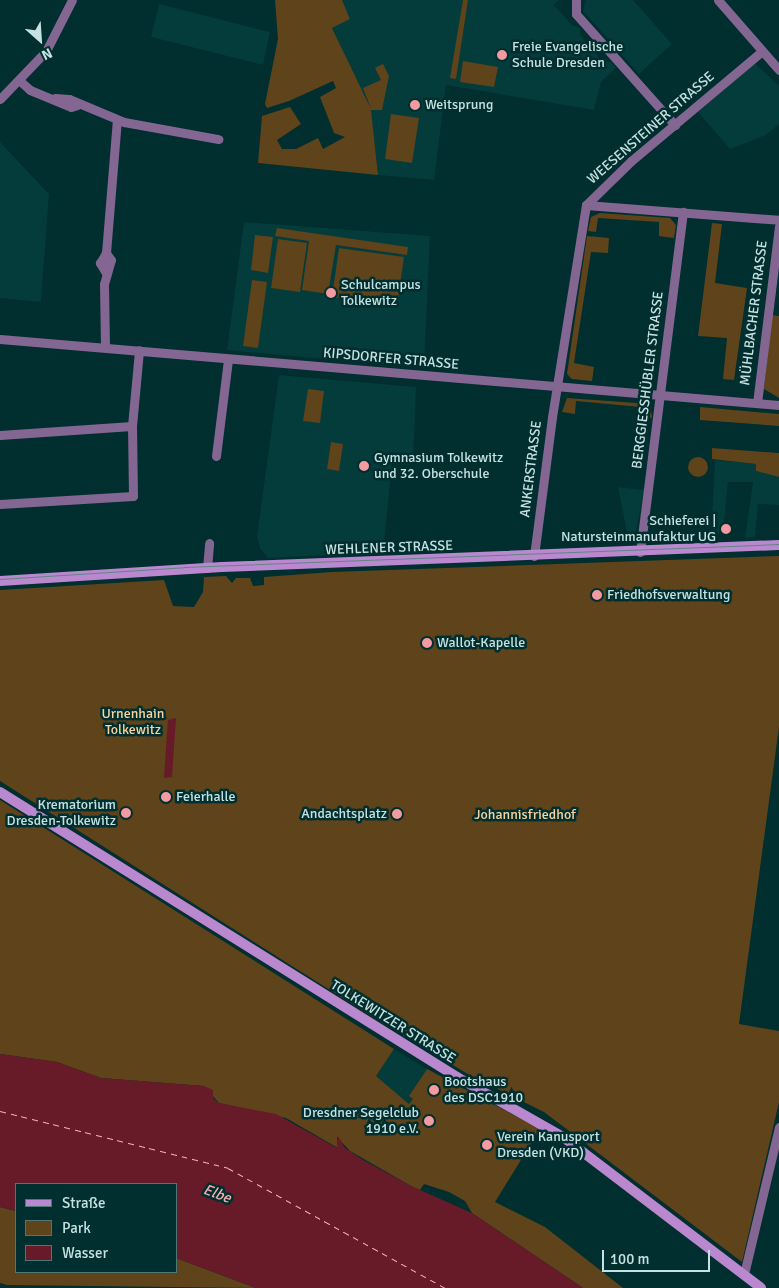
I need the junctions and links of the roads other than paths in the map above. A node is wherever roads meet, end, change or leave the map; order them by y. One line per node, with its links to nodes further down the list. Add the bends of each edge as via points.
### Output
1 (72, 0): 6 (street, via 58,32)
2 (718, 0): 4 (street)
3 (575, 1): 9 (street, via 576,14)
4 (762, 51): 5 (street); 9 (street, WEESENSTEINER STRASSE)
5 (779, 70)
6 (20, 81): 7 (street); 8 (street, via 30,90 71,107 76,105)
7 (0, 99)
8 (116, 120): 10 (street); 16 (street, via 106,253 100,263 106,273)
9 (675, 124): 11 (street, WEESENSTEINER STRASSE)
10 (218, 139)
11 (586, 205): 12 (street); 19 (street, WEESENSTEINER STRASSE)
12 (683, 212): 13 (street); 20 (street, BERGGIESSHÜBLER STRASSE)
13 (779, 220)
14 (779, 226): 21 (street, MÜHLBACHER STRASSE)
15 (0, 339): 16 (street, KIPSDORFER STRASSE)
16 (105, 348): 17 (street, KIPSDORFER STRASSE)
17 (138, 350): 18 (street, KIPSDORFER STRASSE); 23 (street)
18 (228, 359): 19 (street, KIPSDORFER STRASSE); 25 (street)
19 (559, 386): 20 (street, KIPSDORFER STRASSE); 30 (street, ANKERSTRASSE)
20 (661, 397): 21 (street, KIPSDORFER STRASSE); 29 (street, BERGGIESSHÜBLER STRASSE)
21 (757, 403): 22 (street, KIPSDORFER STRASSE)
22 (779, 405)
23 (132, 426): 24 (street); 26 (street, via 134,496)
24 (0, 435)
25 (216, 456)
26 (0, 504)
27 (209, 543): 31 (street)
28 (779, 545): 29 (main road, WEHLENER STRASSE)
29 (640, 552): 30 (main road, WEHLENER STRASSE)
30 (534, 556): 31 (main road, WEHLENER STRASSE)
31 (207, 568): 32 (main road, WEHLENER STRASSE)
32 (0, 581)
33 (0, 792): 35 (main road, TOLKEWITZER STRASSE, via 449,1073 563,1137)
34 (779, 1127): 35 (street)
35 (744, 1274): 36 (main road, TOLKEWITZER STRASSE)
36 (761, 1288)

